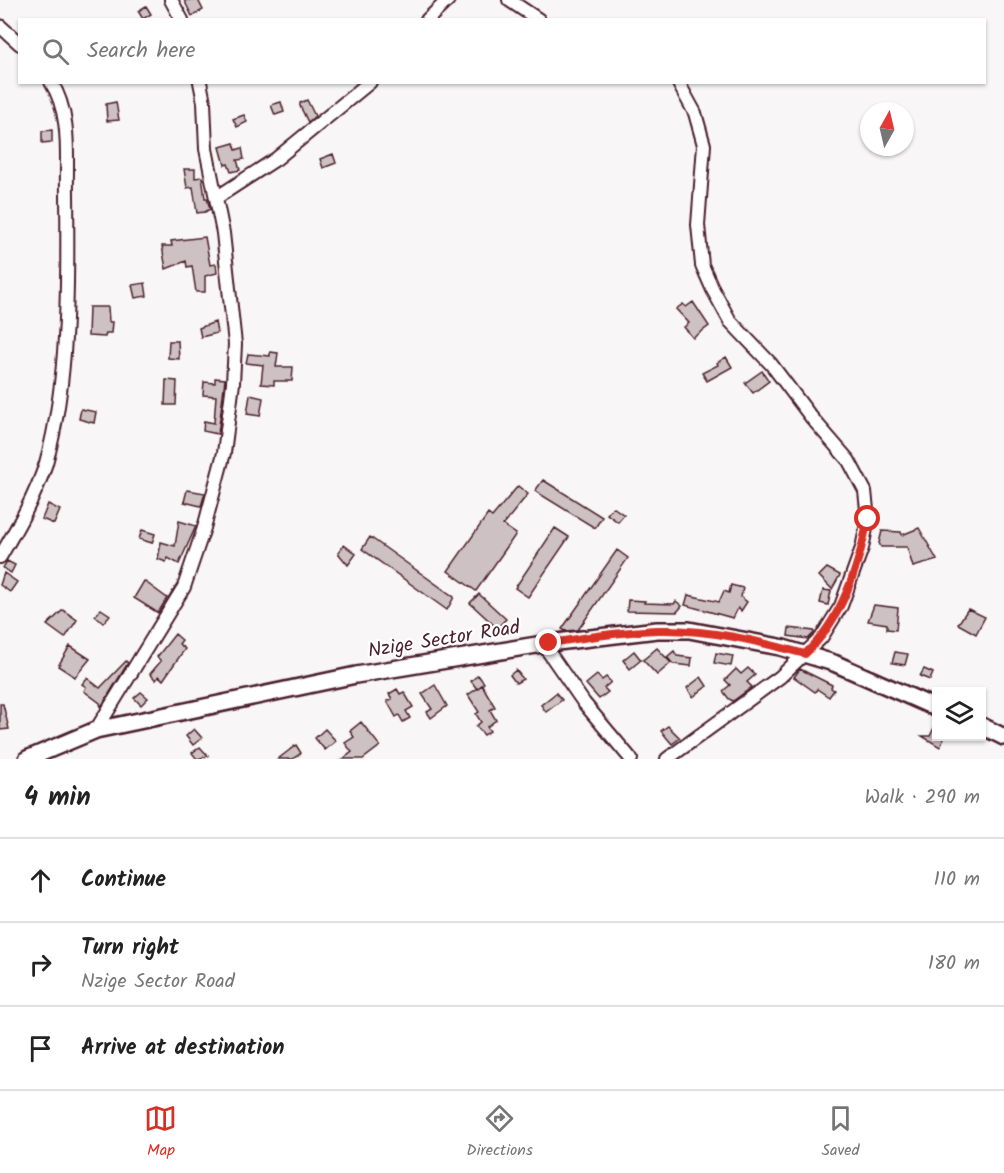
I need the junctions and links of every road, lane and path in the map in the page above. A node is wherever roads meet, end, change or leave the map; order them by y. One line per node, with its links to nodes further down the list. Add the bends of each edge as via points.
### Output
1 (171, 0): 4 (street)
2 (448, 0): 5 (street)
3 (509, 0): 6 (street)
4 (181, 18)
5 (429, 18)
6 (535, 18)
7 (0, 26): 8 (street)
8 (18, 42)
9 (52, 84): 14 (street, via 59,98 67,142 66,308 61,388 45,464)
10 (200, 84): 13 (street)
11 (368, 84): 13 (street, via 276,159)
12 (679, 84): 16 (street, via 704,145 698,225 702,265 719,305 849,461 868,499 862,548 841,606 822,638)
13 (216, 198): 19 (street, via 235,344 221,463 184,587)
14 (0, 557)
15 (543, 644): 16 (main road, Nzige Sector Road, via 657,630 689,630); 19 (main road, Nzige Sector Road, via 356,675); 23 (street, via 584,703)
16 (805, 654): 17 (main road, Nzige Sector Road); 24 (street, via 780,677)
17 (932, 706)
18 (986, 728): 20 (main road)
19 (96, 730): 21 (main road, Nzige Sector Road)
20 (1004, 737)
21 (46, 755): 22 (main road, Nzige Sector Road)
22 (27, 759)
23 (632, 759)
24 (667, 759)

